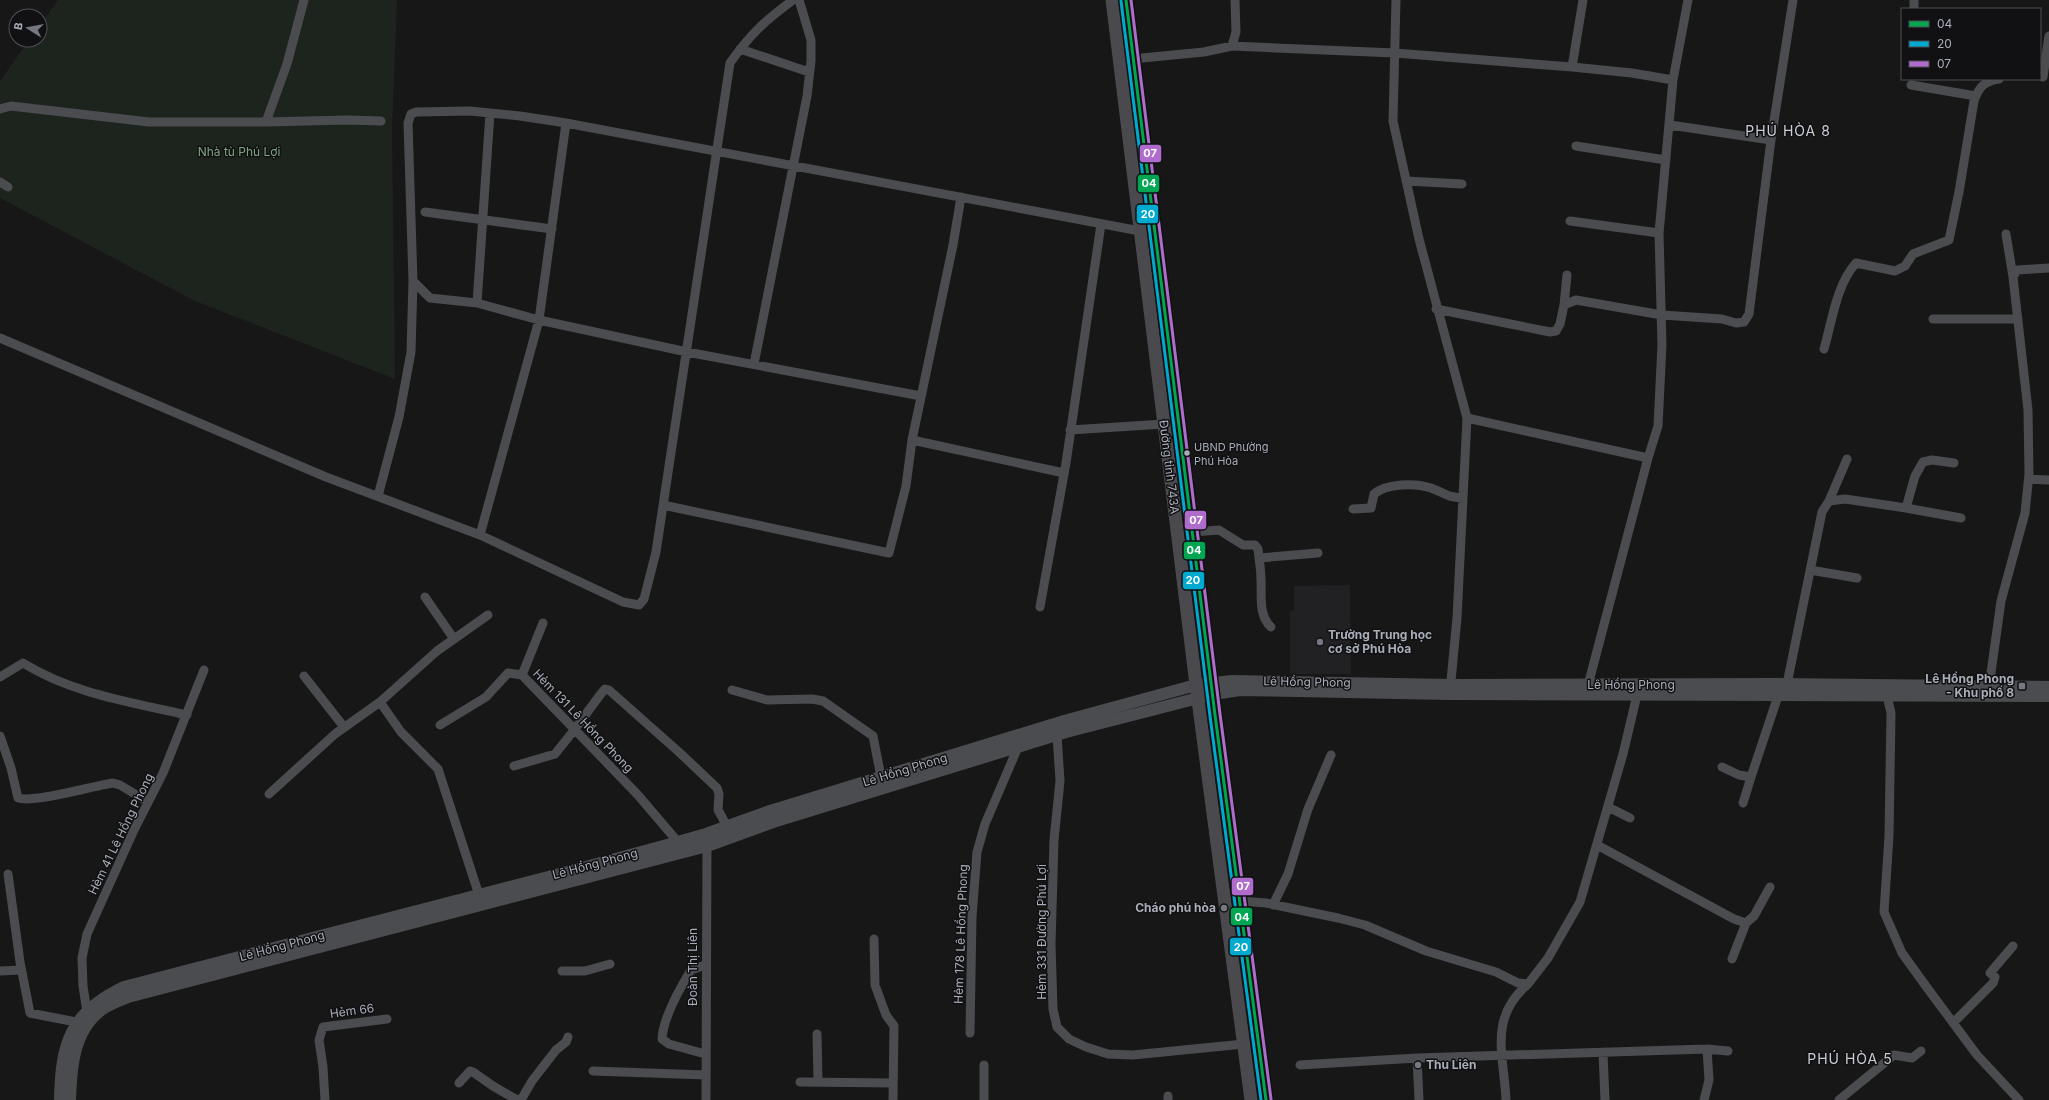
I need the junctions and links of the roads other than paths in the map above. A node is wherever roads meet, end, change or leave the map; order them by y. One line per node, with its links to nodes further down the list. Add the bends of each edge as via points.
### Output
1 (304, 0): 27 (street, via 287,64)
2 (793, 0): 13 (street, via 750,34)
3 (799, 0): 17 (street, via 811,40)
4 (1112, 0): 15 (main road, Đường tỉnh 743A)
5 (1126, 0): 15 (main road, Đường tỉnh 743A)
6 (1235, 0): 12 (street, via 1236,32)
7 (1396, 0): 14 (street)
8 (1582, 0): 16 (street)
9 (1688, 0): 19 (street)
10 (1793, 0): 30 (street)
11 (2049, 36): 18 (street)
12 (1232, 46): 14 (street); 15 (street, via 1204,52)
13 (740, 49): 17 (street); 32 (street, via 730,63)
14 (1395, 53): 16 (street); 35 (street, via 1393,121)
15 (1126, 60): 43 (main road, Đường tỉnh 743A); 44 (main road, Đường tỉnh 743A)
16 (1572, 67): 19 (street)
17 (809, 72): 34 (street, via 807,96)
18 (2044, 77)
19 (1673, 80): 29 (street)
20 (1990, 80): 23 (street, via 1979,87)
21 (1925, 83): 22 (street); 23 (street)
22 (1911, 85)
23 (1976, 96): 59 (street, via 1949,240 1913,254 1905,266 1895,271 1856,263 1845,279)
24 (0, 109): 27 (street, via 12,106 149,122)
25 (490, 113): 28 (street); 39 (street); 50 (street, via 422,111 411,114 409,118)
26 (381, 121): 27 (street)
27 (266, 122)
28 (566, 123): 32 (street); 42 (street)
29 (1670, 125): 30 (street); 33 (street)
30 (1771, 140): 54 (street, via 1749,314 1744,322 1736,323 1722,319)
31 (1576, 146): 33 (street)
32 (716, 150): 34 (street); 60 (street)
33 (1666, 160): 45 (street)
34 (792, 165): 37 (street); 63 (street)
35 (1406, 181): 36 (street); 53 (street)
36 (1462, 184)
37 (961, 197): 41 (street); 64 (street)
38 (425, 212): 39 (street)
39 (483, 220): 42 (street); 51 (street)
40 (1570, 221): 45 (street)
41 (1101, 224): 44 (street); 67 (street)
42 (552, 229): 57 (street)
43 (1155, 229): 44 (main road); 61 (main road, Đường tỉnh 743A)
44 (1140, 231): 62 (main road, Đường tỉnh 743A)
45 (1659, 233): 54 (street)
46 (2006, 234): 49 (street)
47 (2049, 268): 49 (street, via 2017,270)
48 (1567, 275): 52 (street)
49 (2013, 277): 56 (street)
50 (413, 281): 51 (street, via 430,298); 77 (street, via 411,352 399,417)
51 (477, 303): 57 (street)
52 (1564, 305): 53 (street, via 1560,324 1556,331 1550,332); 54 (street, via 1576,300)
53 (1436, 309): 65 (street)
54 (1662, 315): 69 (street, via 1658,426)
55 (1933, 318): 56 (street)
56 (2018, 319): 75 (street, via 2028,410)
57 (540, 320): 60 (street); 85 (street)
58 (0, 338): 77 (street)
59 (1824, 349)
60 (687, 352): 63 (street); 80 (street)
61 (1170, 353): 62 (main road); 73 (main road, Đường tỉnh 743A)
62 (1155, 355): 66 (main road, Đường tỉnh 743A)
63 (754, 364): 64 (street)
64 (922, 396): 68 (street)
65 (1467, 418): 69 (street); 78 (street)
66 (1164, 424): 67 (street); 74 (main road, Đường tỉnh 743A)
67 (1070, 430): 72 (street)
68 (912, 440): 72 (street); 80 (street, via 906,486 889,552)
69 (1648, 458): 104 (street)
70 (1847, 459): 79 (street)
71 (1954, 463): 81 (street, via 1932,460 1923,462 1915,476)
72 (1064, 473): 91 (street)
73 (1186, 478): 74 (main road); 84 (main road, Đường tỉnh 743A)
74 (1171, 479): 107 (main road, Đường tỉnh 743A)
75 (2029, 479): 76 (street); 101 (street, via 2025,513 2001,601)
76 (2049, 480)
77 (378, 496): 85 (street)
78 (1463, 498): 82 (street, via 1449,497 1421,486 1394,486 1374,494 1371,508); 106 (street, via 1457,618)
79 (1829, 501): 81 (street, via 1845,499); 88 (street, via 1822,512)
80 (663, 505): 85 (street, via 656,552 644,599 637,605 623,602)
81 (1906, 508): 83 (street)
82 (1353, 509)
83 (1961, 518)
84 (1193, 532): 87 (street, via 1219,530 1242,545 1255,545); 103 (main road, Đường tỉnh 743A)
85 (480, 535)
86 (1318, 553): 87 (street)
87 (1259, 558): 94 (street, via 1261,605 1266,622)
88 (1810, 570): 89 (street); 100 (street)
89 (1857, 578)
90 (424, 598): 95 (street)
91 (1040, 607)
92 (488, 615): 95 (street)
93 (543, 623): 97 (street)
94 (1271, 627)
95 (454, 639): 112 (street)
96 (204, 670): 113 (street, Hẻm 41 Lê Hồng Phong)
97 (522, 674): 114 (street, Hẻm 131 Lê Hồng Phong, via 508,674 486,696); 116 (street, Hẻm 131 Lê Hồng Phong)
98 (304, 676): 115 (street)
99 (0, 677): 113 (street, via 23,663 36,672 82,691)
100 (1787, 684): 101 (street, Lê Hồng Phong); 104 (street, Lê Hồng Phong)
101 (1989, 687): 102 (street, Lê Hồng Phong)
102 (2049, 687)
103 (1213, 688): 106 (street, Lê Hồng Phong); 107 (street, Lê Hồng Phong); 137 (main road, Đường tỉnh 743A)
104 (1587, 689): 106 (street, Lê Hồng Phong); 108 (street, Lê Hồng Phong)
105 (732, 690): 123 (street, via 767,700 823,701 874,736)
106 (1450, 690)
107 (1197, 692): 117 (street, Lê Hồng Phong); 123 (street, Lê Hồng Phong, via 1064,721); 156 (main road, Đường tỉnh 743A)
108 (1637, 695): 109 (street, Lê Hồng Phong); 128 (street, via 1624,754)
109 (1778, 696): 110 (street, Lê Hồng Phong); 124 (street)
110 (1887, 696): 111 (street, Lê Hồng Phong); 152 (street, via 1890,713 1889,836 1884,912 1902,953)
111 (2049, 696)
112 (380, 702): 115 (street); 136 (street, via 401,732 438,769)
113 (187, 715): 126 (street, Hẻm 41 Lê Hồng Phong, via 164,773)
114 (440, 725)
115 (344, 727): 125 (street)
116 (575, 730): 121 (street, via 555,754); 130 (street, via 600,695 609,690 717,788 718,810); 132 (street, Hẻm 131 Lê Hồng Phong, via 637,794)
117 (1056, 735): 119 (street, Lê Hồng Phong); 156 (street, Hẻm 331 Đường Phú Lợi, via 1060,781 1054,840 1052,944 1053,1009 1057,1027 1069,1039 1086,1048 1108,1054 1133,1055)
118 (0, 736): 126 (street, via 18,798 38,798 113,783)
119 (1018, 747): 131 (street, Lê Hồng Phong); 153 (street, Hẻm 178 Lê Hồng Phong, via 985,824 977,852 972,917)
120 (1331, 756): 138 (street, via 1308,809 1288,874)
121 (514, 766)
122 (1722, 767): 124 (street, via 1739,775)
123 (881, 777): 130 (street, Lê Hồng Phong)
124 (1751, 777): 127 (street)
125 (269, 794)
126 (148, 802): 149 (street, Hẻm 41 Lê Hồng Phong, via 87,934 82,958 82,986)
127 (1743, 803)
128 (1608, 807): 129 (street); 133 (street)
129 (1630, 818)
130 (727, 826): 131 (street, Lê Hồng Phong)
131 (707, 840): 132 (street, Lê Hồng Phong); 144 (street, Đoàn Thị Liên); 173 (street, Lê Hồng Phong, via 128,997 100,1011 85,1028 75,1050)
132 (678, 842): 136 (street, Lê Hồng Phong)
133 (1598, 845): 139 (street, via 1728,916); 148 (street, via 1580,902 1548,958)
134 (8, 874): 145 (street)
135 (1770, 887): 139 (street, via 1754,916)
136 (478, 895): 149 (street, Lê Hồng Phong, via 124,987 102,997)
137 (1240, 901): 138 (street); 181 (main road, Đường tỉnh 743A)
138 (1273, 905): 148 (street, via 1365,925 1421,949 1496,972 1518,983)
139 (1746, 923): 142 (street)
140 (874, 939): 171 (street, via 875,984 886,1016 894,1026)
141 (2012, 946): 152 (street, via 1990,972 1995,977 1993,983)
142 (1732, 959)
143 (610, 964): 147 (street, via 585,971)
144 (705, 965): 161 (street, Đoàn Thị Liên); 161 (street, via 691,970 681,986 662,1039 669,1044)
145 (21, 970): 146 (street); 151 (street, via 30,1013)
146 (0, 971)
147 (562, 971)
148 (1528, 984): 162 (street, via 1518,993 1506,1015 1500,1038)
149 (87, 1012): 151 (street, Lê Hồng Phong)
150 (387, 1019): 174 (street, Hẻm 66, via 323,1027 319,1040)
151 (76, 1022): 172 (street, Lê Hồng Phong, via 65,1047 60,1078)
152 (1953, 1023): 187 (street, via 1977,1055)
153 (970, 1033)
154 (817, 1034): 169 (street)
155 (568, 1036): 176 (street, via 566,1042 556,1050 532,1081)
156 (1244, 1044): 180 (main road, Đường tỉnh 743A)
157 (1707, 1049): 158 (street); 160 (street); 185 (street, via 1709,1080)
158 (1728, 1051)
159 (1921, 1051): 186 (street, via 1912,1058 1894,1055)
160 (1603, 1053): 162 (street); 184 (street)
161 (705, 1054): 167 (street, Đoàn Thị Liên)
162 (1502, 1056): 163 (street); 183 (street)
163 (1417, 1058): 165 (street); 182 (street)
164 (984, 1064): 179 (street)
165 (1300, 1065)
166 (593, 1071): 167 (street)
167 (706, 1075): 177 (street, Đoàn Thị Liên)
168 (800, 1082): 169 (street)
169 (818, 1082): 171 (street)
170 (459, 1083): 175 (street, via 470,1071)
171 (893, 1083): 178 (street)
172 (60, 1100)
173 (70, 1100)
174 (325, 1100)
175 (517, 1100)
176 (521, 1100)
177 (706, 1100)
178 (893, 1100)
179 (984, 1100)
180 (1251, 1100)
181 (1266, 1100)
182 (1419, 1100)
183 (1506, 1100)
184 (1605, 1100)
185 (1704, 1100)
186 (1839, 1100)
187 (2019, 1100)

